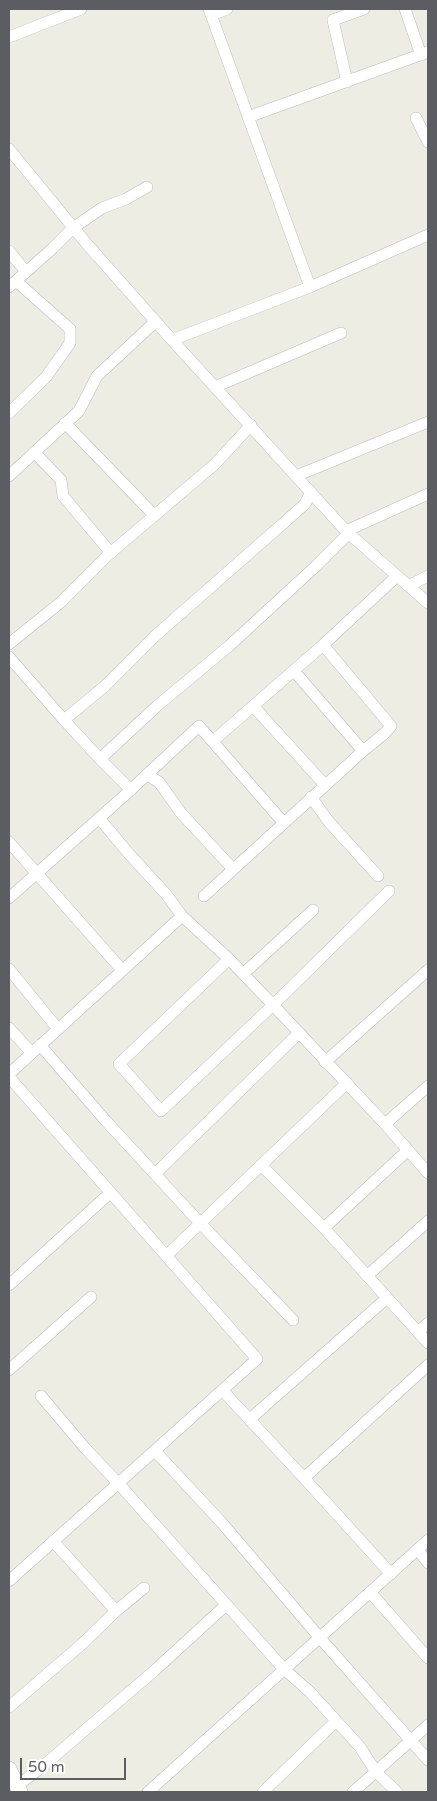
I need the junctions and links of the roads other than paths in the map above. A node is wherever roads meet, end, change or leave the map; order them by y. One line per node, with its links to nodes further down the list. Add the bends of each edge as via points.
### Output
1 (81, 9): 6 (street)
2 (227, 9): 5 (street)
3 (364, 9): 8 (street, via 334,20)
4 (405, 9): 7 (street)
5 (210, 12): 9 (street)
6 (9, 38)
7 (425, 54): 8 (street)
8 (347, 82): 9 (street)
9 (248, 117): 19 (street)
10 (416, 118): 11 (street)
11 (428, 142)
12 (9, 149): 14 (street)
13 (147, 187): 14 (street, via 102,208)
14 (73, 228): 17 (street); 20 (street)
15 (428, 234): 19 (street)
16 (9, 251): 17 (street)
17 (26, 272): 18 (street)
18 (12, 284): 24 (street, via 70,329 70,342 46,377)
19 (310, 287): 22 (street)
20 (155, 322): 22 (street); 26 (street, via 97,376 79,411)
21 (341, 333): 23 (street)
22 (172, 340): 23 (street)
23 (215, 386): 27 (street)
24 (9, 413)
25 (428, 422): 30 (street)
26 (65, 424): 28 (street); 33 (street)
27 (251, 425): 30 (street); 33 (street, via 215,464)
28 (34, 452): 29 (street); 35 (street, via 60,480 63,496)
29 (9, 476)
30 (296, 476): 31 (street)
31 (311, 492): 34 (street); 45 (street, via 304,504)
32 (428, 494): 34 (street)
33 (154, 515): 35 (street)
34 (348, 532): 36 (street); 48 (street, via 229,646)
35 (110, 553): 40 (street, via 61,602)
36 (397, 576): 38 (street); 41 (street)
37 (428, 576): 38 (street)
38 (408, 586): 39 (street)
39 (428, 603)
40 (9, 644)
41 (323, 645): 43 (street); 47 (street, via 391,726)
42 (9, 657): 45 (street)
43 (294, 670): 44 (street); 47 (street)
44 (253, 706): 46 (street); 50 (street)
45 (64, 720): 48 (street)
46 (213, 742): 49 (street, via 199,726); 54 (street)
47 (363, 751): 50 (street)
48 (100, 759): 51 (street)
49 (147, 775): 51 (street); 56 (street, via 159,782 181,813)
50 (325, 785): 52 (street)
51 (131, 790): 53 (street)
52 (311, 797): 54 (street); 58 (street)
53 (99, 818): 57 (street); 63 (street)
54 (283, 822): 56 (street)
55 (9, 842): 57 (street)
56 (233, 869): 60 (street)
57 (36, 873): 61 (street); 66 (street)
58 (378, 876)
59 (389, 891): 69 (street)
60 (204, 896)
61 (9, 898)
62 (313, 910): 68 (street)
63 (182, 916): 64 (street); 66 (street)
64 (229, 960): 68 (street); 69 (street, via 119,1064 160,1111)
65 (9, 969): 71 (street)
66 (122, 970): 71 (street)
67 (428, 970): 74 (street)
68 (243, 974): 69 (street)
69 (273, 1005): 72 (street)
70 (9, 1028): 73 (street)
71 (58, 1029): 73 (street)
72 (299, 1033): 74 (street); 82 (street)
73 (36, 1049): 75 (street); 82 (street)
74 (325, 1062): 76 (street)
75 (9, 1076): 83 (street)
76 (347, 1083): 78 (street); 80 (street)
77 (428, 1086): 78 (street)
78 (385, 1124): 79 (street)
79 (408, 1150): 81 (street); 86 (street)
80 (261, 1165): 85 (street); 86 (street)
81 (428, 1173)
82 (155, 1174): 85 (street)
83 (110, 1193): 87 (street); 89 (street)
84 (428, 1221): 88 (street)
85 (200, 1223): 87 (street); 92 (street)
86 (324, 1228): 88 (street)
87 (166, 1256): 98 (street, via 257,1359)
88 (367, 1276): 91 (street)
89 (9, 1285)
90 (91, 1297): 97 (street)
91 (387, 1298): 94 (street); 100 (street)
92 (293, 1320)
93 (428, 1323): 94 (street)
94 (418, 1332): 95 (street)
95 (428, 1343)
96 (428, 1365): 102 (street)
97 (9, 1370)
98 (222, 1390): 100 (street); 101 (street)
99 (41, 1396): 103 (street)
100 (250, 1419): 102 (street)
101 (155, 1450): 103 (street); 114 (street)
102 (304, 1478): 108 (street)
103 (118, 1483): 105 (street); 112 (street)
104 (428, 1540): 106 (street)
105 (53, 1541): 109 (street); 113 (street)
106 (418, 1550): 107 (street); 108 (street)
107 (428, 1563)
108 (391, 1574): 111 (street)
109 (9, 1581)
110 (144, 1588): 113 (street)
111 (370, 1592): 114 (street); 115 (street)
112 (226, 1605): 116 (street); 124 (street)
113 (116, 1611): 117 (street)
114 (320, 1638): 116 (street); 120 (street)
115 (428, 1658)
116 (284, 1669): 118 (street); 125 (street)
117 (9, 1707)
118 (336, 1721): 123 (street, via 360,1747); 126 (street)
119 (428, 1725): 120 (street)
120 (411, 1740): 121 (street); 123 (street)
121 (428, 1760)
122 (9, 1769): 124 (main road)
123 (376, 1772): 127 (street); 128 (street)
124 (19, 1789)
125 (150, 1792)
126 (263, 1792)
127 (353, 1792)
128 (397, 1792)

